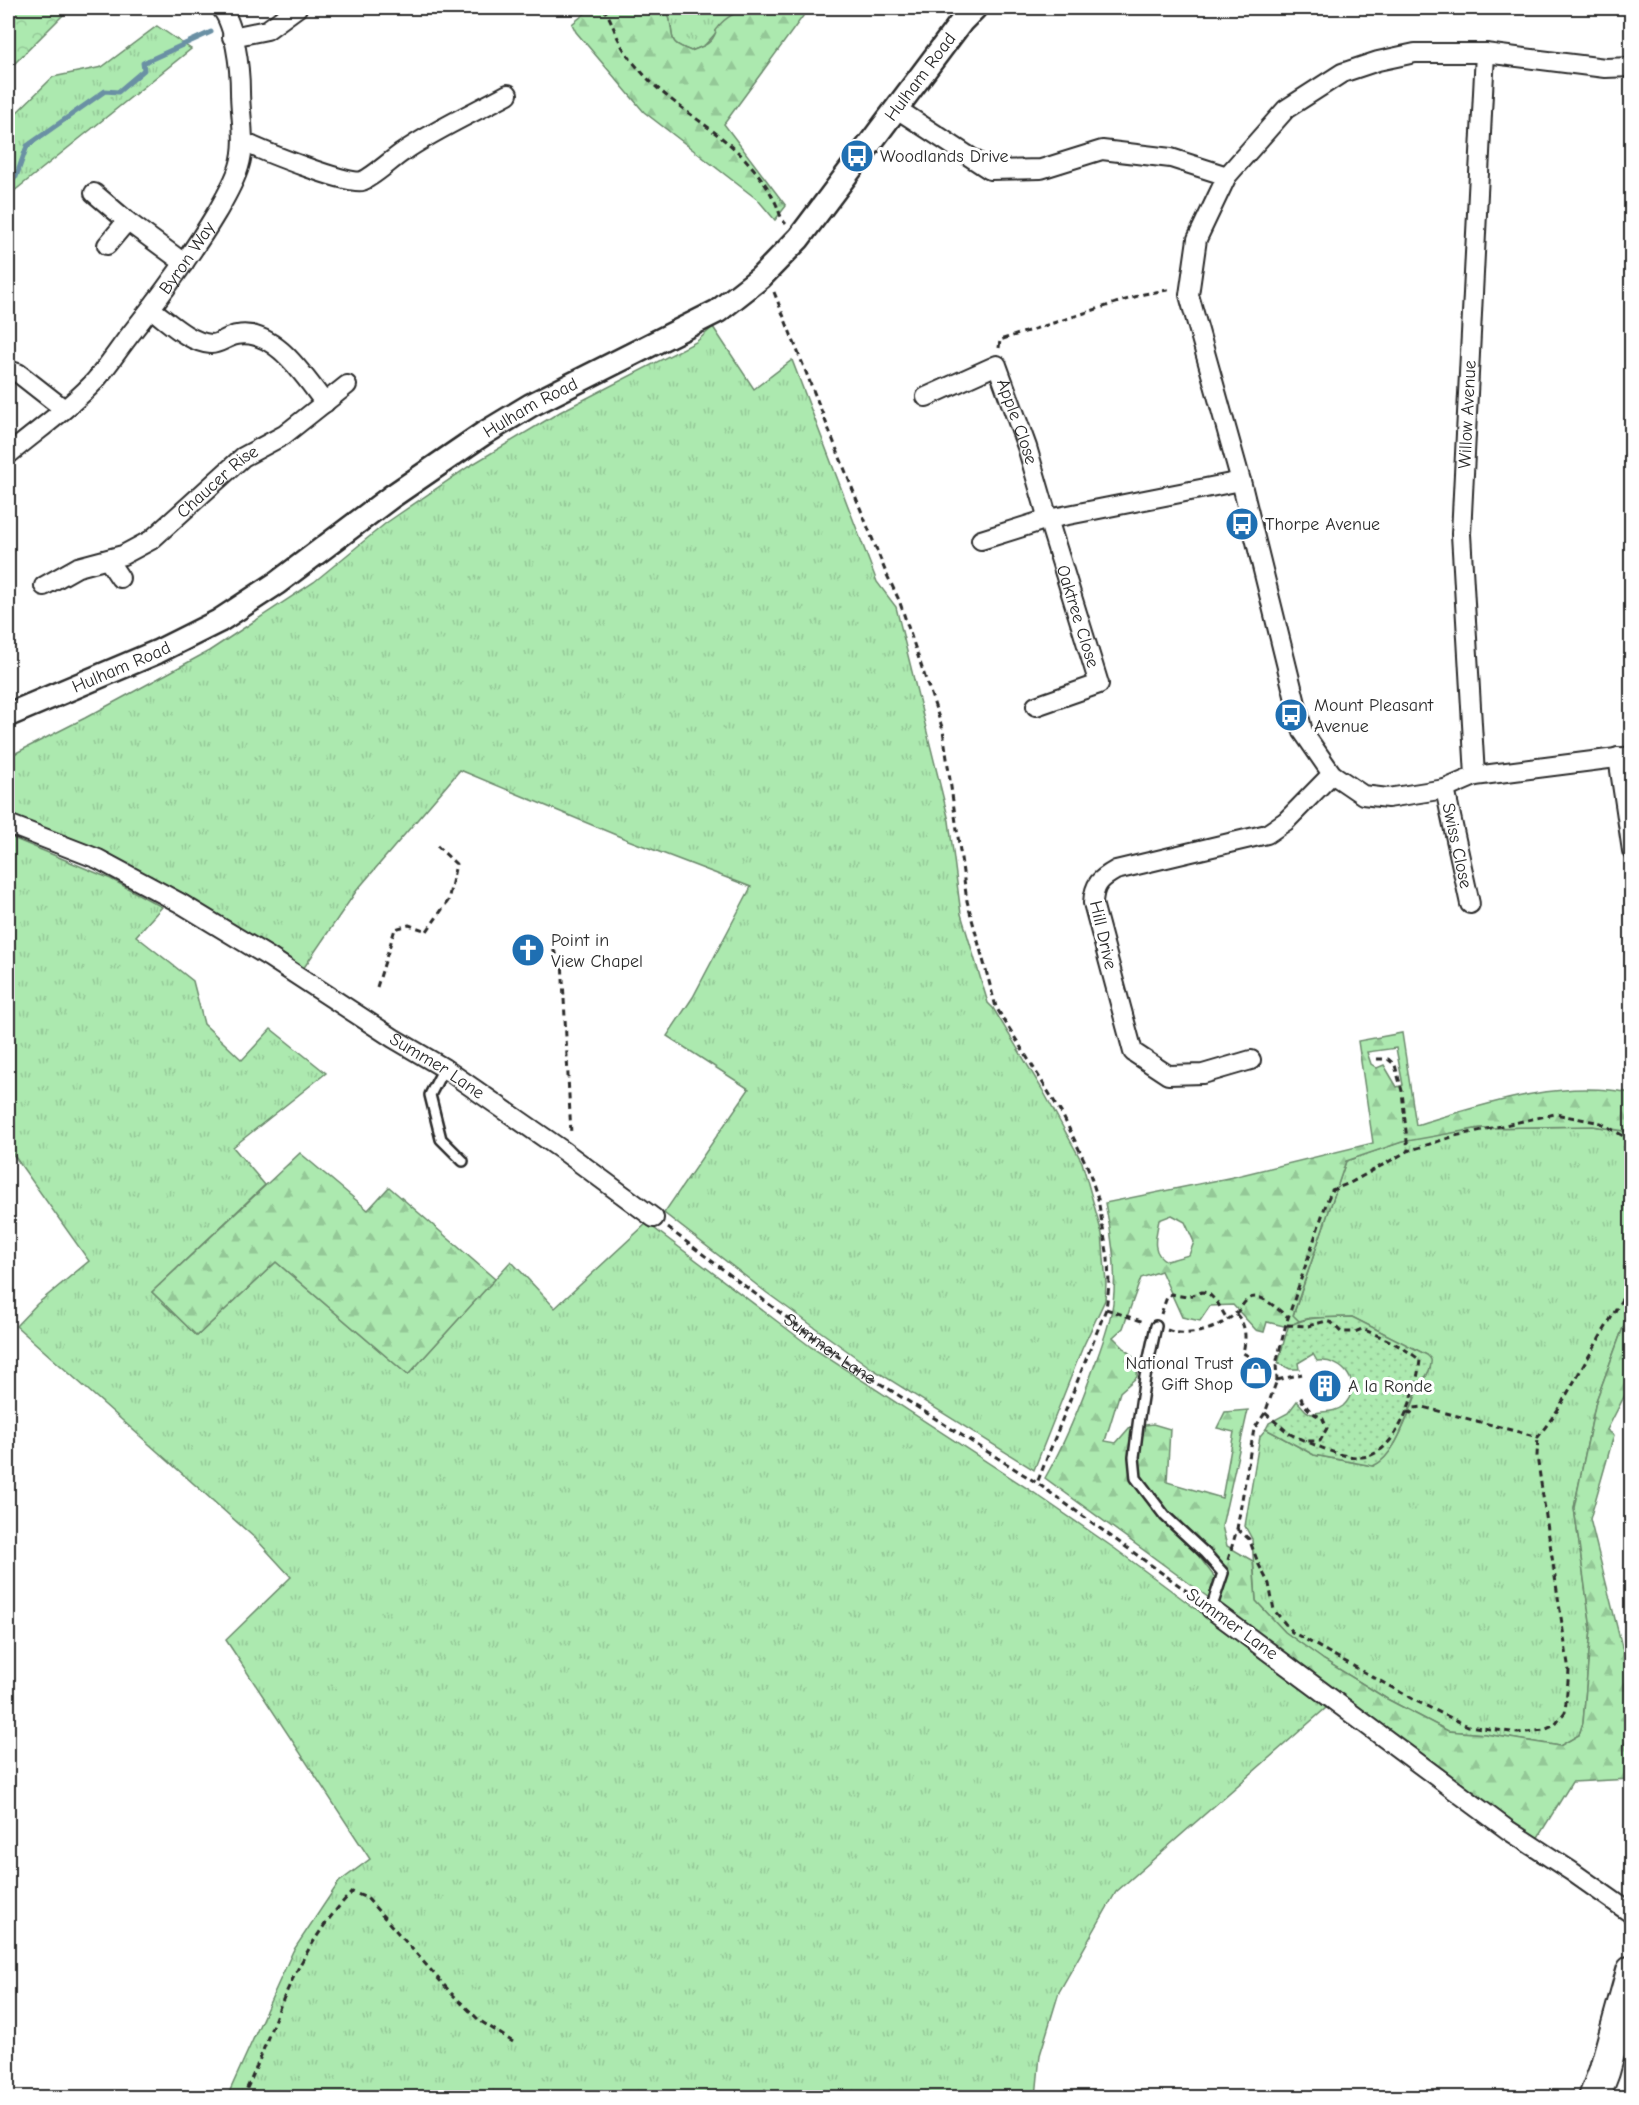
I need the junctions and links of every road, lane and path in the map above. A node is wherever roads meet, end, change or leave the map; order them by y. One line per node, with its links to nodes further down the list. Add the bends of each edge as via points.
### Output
1 (221, 8): 5 (street, Byron Way)
2 (297, 8): 5 (street, via 267,30)
3 (603, 8): 14 (path, via 629,58 647,78 744,159 766,186 782,220)
4 (975, 8): 9 (street, Hulham Road)
5 (232, 37): 10 (street, Byron Way, via 240,76)
6 (1485, 53): 7 (street, via 1605,68); 11 (street, via 1415,53 1342,74 1286,109); 37 (street, Willow Avenue, via 1461,534)
7 (1632, 67)
8 (508, 94): 10 (street, via 472,122 449,124 361,182 346,181)
9 (897, 109): 11 (street, via 990,170 1041,169 1102,150 1171,158); 14 (street, Hulham Road)
10 (244, 142): 16 (street, Byron Way, via 239,168 225,198)
11 (1227, 176): 18 (street, via 1197,239)
12 (94, 193): 13 (street)
13 (127, 221): 15 (street); 16 (street)
14 (799, 238): 17 (street, Hulham Road)
15 (106, 245)
16 (184, 263): 19 (street, Byron Way)
17 (760, 278): 34 (street, Hulham Road, via 717,311 531,405 483,434 219,621 157,652); 54 (path, via 775,293 899,600 943,730 967,901 996,1007 1062,1114 1088,1168 1098,1199 1108,1258)
18 (1191, 287): 20 (path, via 1144,294 1000,340); 27 (street, via 1189,295)
19 (151, 309): 24 (street, via 192,338 212,344 237,335 266,341 292,360); 25 (street, Byron Way, via 93,382)
20 (997, 364): 23 (street, Apple Close); 28 (street, Apple Close)
21 (8, 370): 25 (street, via 18,373)
22 (347, 385): 24 (street, Chaucer Rise)
23 (926, 397)
24 (325, 403): 30 (street, Chaucer Rise, via 284,435 243,457 151,540)
25 (64, 409): 26 (street, Byron Way)
26 (8, 456)
27 (1241, 481): 28 (street); 36 (street, via 1303,732)
28 (1048, 519): 29 (street); 33 (street, Oaktree Close, via 1099,684)
29 (981, 540)
30 (108, 560): 31 (street); 32 (street, Chaucer Rise, via 90,562)
31 (120, 579)
32 (44, 586)
33 (1036, 706)
34 (8, 715)
35 (1625, 757): 37 (street); 41 (street)
36 (1332, 774): 38 (street, via 1363,795 1388,798); 46 (street, Hill Drive, via 1286,821 1267,834 1116,870 1100,879 1094,889 1093,903 1133,1052 1168,1075 1203,1074)
37 (1475, 776): 38 (street)
38 (1444, 789): 42 (street, Swiss Close)
39 (8, 824): 47 (street, Summer Lane, via 99,859 180,903)
40 (434, 843): 44 (path, via 456,864 448,901 427,932 409,925 395,929)
41 (1632, 851)
42 (1470, 904)
43 (554, 950): 50 (path, via 562,960 571,1141)
44 (377, 987)
45 (1377, 1059): 49 (path, via 1388,1059 1395,1065 1402,1091)
46 (1251, 1060)
47 (444, 1068): 50 (street, Summer Lane); 51 (lane, via 430,1095 441,1139)
48 (1632, 1141): 49 (path, via 1601,1123 1555,1114 1455,1136)
49 (1408, 1151): 56 (path, via 1332,1190)
50 (565, 1152): 52 (street, Summer Lane)
51 (463, 1161)
52 (654, 1218): 69 (path, Summer Lane, via 843,1360)
53 (1632, 1282): 67 (path)
54 (1106, 1309): 59 (path); 69 (path)
55 (1236, 1313): 56 (path, via 1247,1299 1256,1297); 57 (path); 60 (path, via 1246,1336 1243,1353)
56 (1288, 1317): 58 (path)
57 (1227, 1319): 59 (path, via 1215,1327 1189,1334 1176,1334); 59 (path, via 1208,1293 1171,1294)
58 (1286, 1324): 63 (path, via 1276,1364); 65 (path, via 1308,1326 1326,1321 1341,1332 1362,1329 1408,1351 1420,1360)
59 (1157, 1326): 71 (lane, via 1139,1417 1134,1457 1136,1478 1165,1515)
60 (1252, 1358)
61 (1302, 1374): 63 (path)
62 (1265, 1378): 63 (path)
63 (1277, 1380): 66 (path)
64 (1303, 1398): 68 (path, via 1306,1408 1322,1417 1327,1428 1320,1441)
65 (1407, 1412): 67 (path, via 1423,1407); 68 (path, via 1387,1446 1365,1457 1347,1456)
66 (1265, 1413): 68 (path); 70 (path, via 1254,1429)
67 (1538, 1437): 70 (path, via 1537,1456 1569,1671 1565,1712 1555,1725 1544,1730 1518,1733 1468,1726 1292,1632 1274,1610 1269,1584 1250,1539)
68 (1305, 1441)
69 (1037, 1483): 72 (path, Summer Lane)
70 (1237, 1529): 71 (path)
71 (1223, 1573): 72 (lane)
72 (1211, 1609): 73 (street, Summer Lane, via 1508,1830)
73 (1632, 1914)
74 (1632, 1971): 77 (highway)
75 (513, 2042): 76 (path, via 479,2020 367,1898 352,1892 314,1939)
76 (242, 2097)
77 (1594, 2097)

